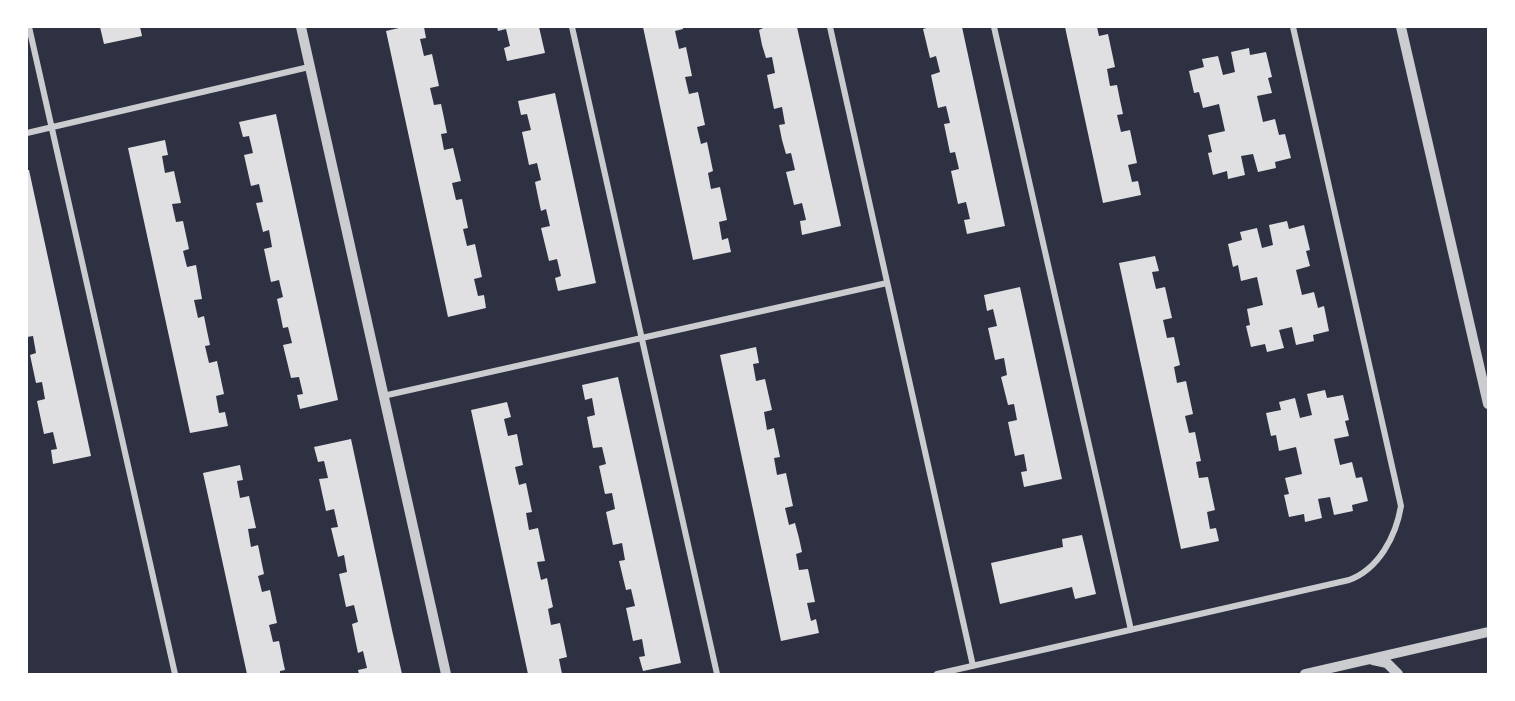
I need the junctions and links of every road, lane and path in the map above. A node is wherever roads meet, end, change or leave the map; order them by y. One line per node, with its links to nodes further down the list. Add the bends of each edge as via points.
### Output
1 (29, 27): 9 (street)
2 (301, 27): 8 (street)
3 (572, 27): 12 (street)
4 (830, 27): 11 (street)
5 (994, 27): 15 (street)
6 (1293, 27): 15 (street, via 1397,486 1399,521 1366,574)
7 (1401, 27): 14 (street)
8 (309, 67): 9 (street); 13 (street)
9 (51, 128): 10 (street); 19 (street)
10 (27, 133)
11 (887, 283): 12 (street); 18 (street)
12 (641, 339): 13 (street); 21 (street)
13 (383, 396): 20 (street)
14 (1488, 404)
15 (1131, 630): 18 (street)
16 (1488, 632): 17 (street)
17 (1364, 660): 23 (street); 24 (street, via 1387,663)
18 (973, 666): 22 (street)
19 (175, 674)
20 (446, 674)
21 (717, 674)
22 (938, 674)
23 (1305, 674)
24 (1398, 674)

